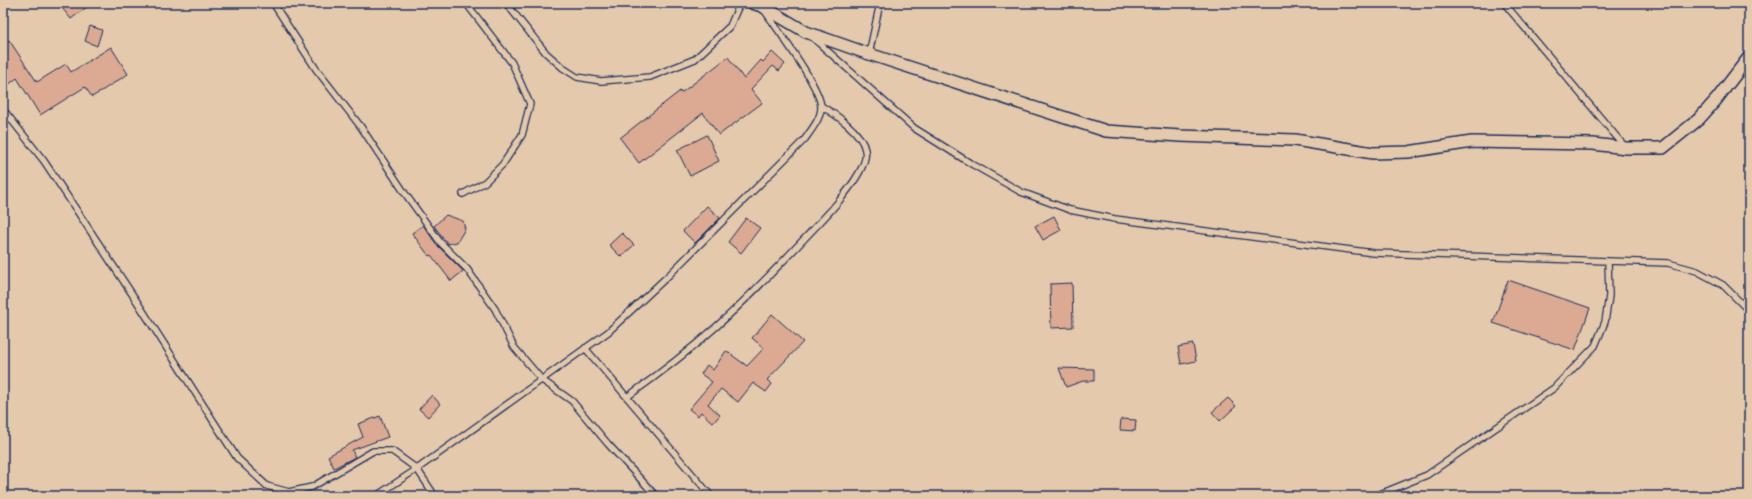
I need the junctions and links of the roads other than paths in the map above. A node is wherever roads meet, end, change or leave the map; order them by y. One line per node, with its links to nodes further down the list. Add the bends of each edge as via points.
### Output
1 (273, 3): 18 (lane, via 316,69 361,127 440,242 467,268 495,309 514,347)
2 (466, 3): 14 (lane, via 512,63 530,104 522,134 503,164 485,182)
3 (506, 3): 4 (lane, via 546,53 563,68 577,76 601,82 650,77 695,60 730,26)
4 (740, 3)
5 (880, 3): 9 (lane)
6 (1504, 3): 13 (lane)
7 (757, 4): 8 (street); 11 (lane, via 812,82)
8 (806, 32): 9 (street); 15 (lane, via 914,128 1021,192 1070,210 1115,219 1374,253)
9 (868, 54): 13 (street, via 1106,131 1295,140 1373,153 1408,152 1472,142 1594,144)
10 (1749, 57): 13 (street, via 1699,119 1663,148)
11 (821, 106): 17 (lane, via 817,121 805,139 669,275 608,332); 19 (lane, via 842,120 859,137 865,149 865,160 859,173 820,222 744,301 717,326)
12 (3, 111): 20 (lane, via 44,161 237,458 267,486 289,492 312,487 373,452 392,451)
13 (1626, 148)
14 (463, 194)
15 (1608, 261): 16 (lane, via 1668,263 1697,271 1723,285); 25 (lane, via 1606,316 1595,346 1554,388 1427,475)
16 (1749, 311)
17 (585, 348): 18 (lane); 19 (lane)
18 (542, 380): 20 (lane); 23 (lane, via 572,400)
19 (627, 397): 24 (lane)
20 (417, 469): 21 (lane); 22 (lane)
21 (376, 496)
22 (435, 496)
23 (656, 496)
24 (711, 496)
25 (1375, 496)

